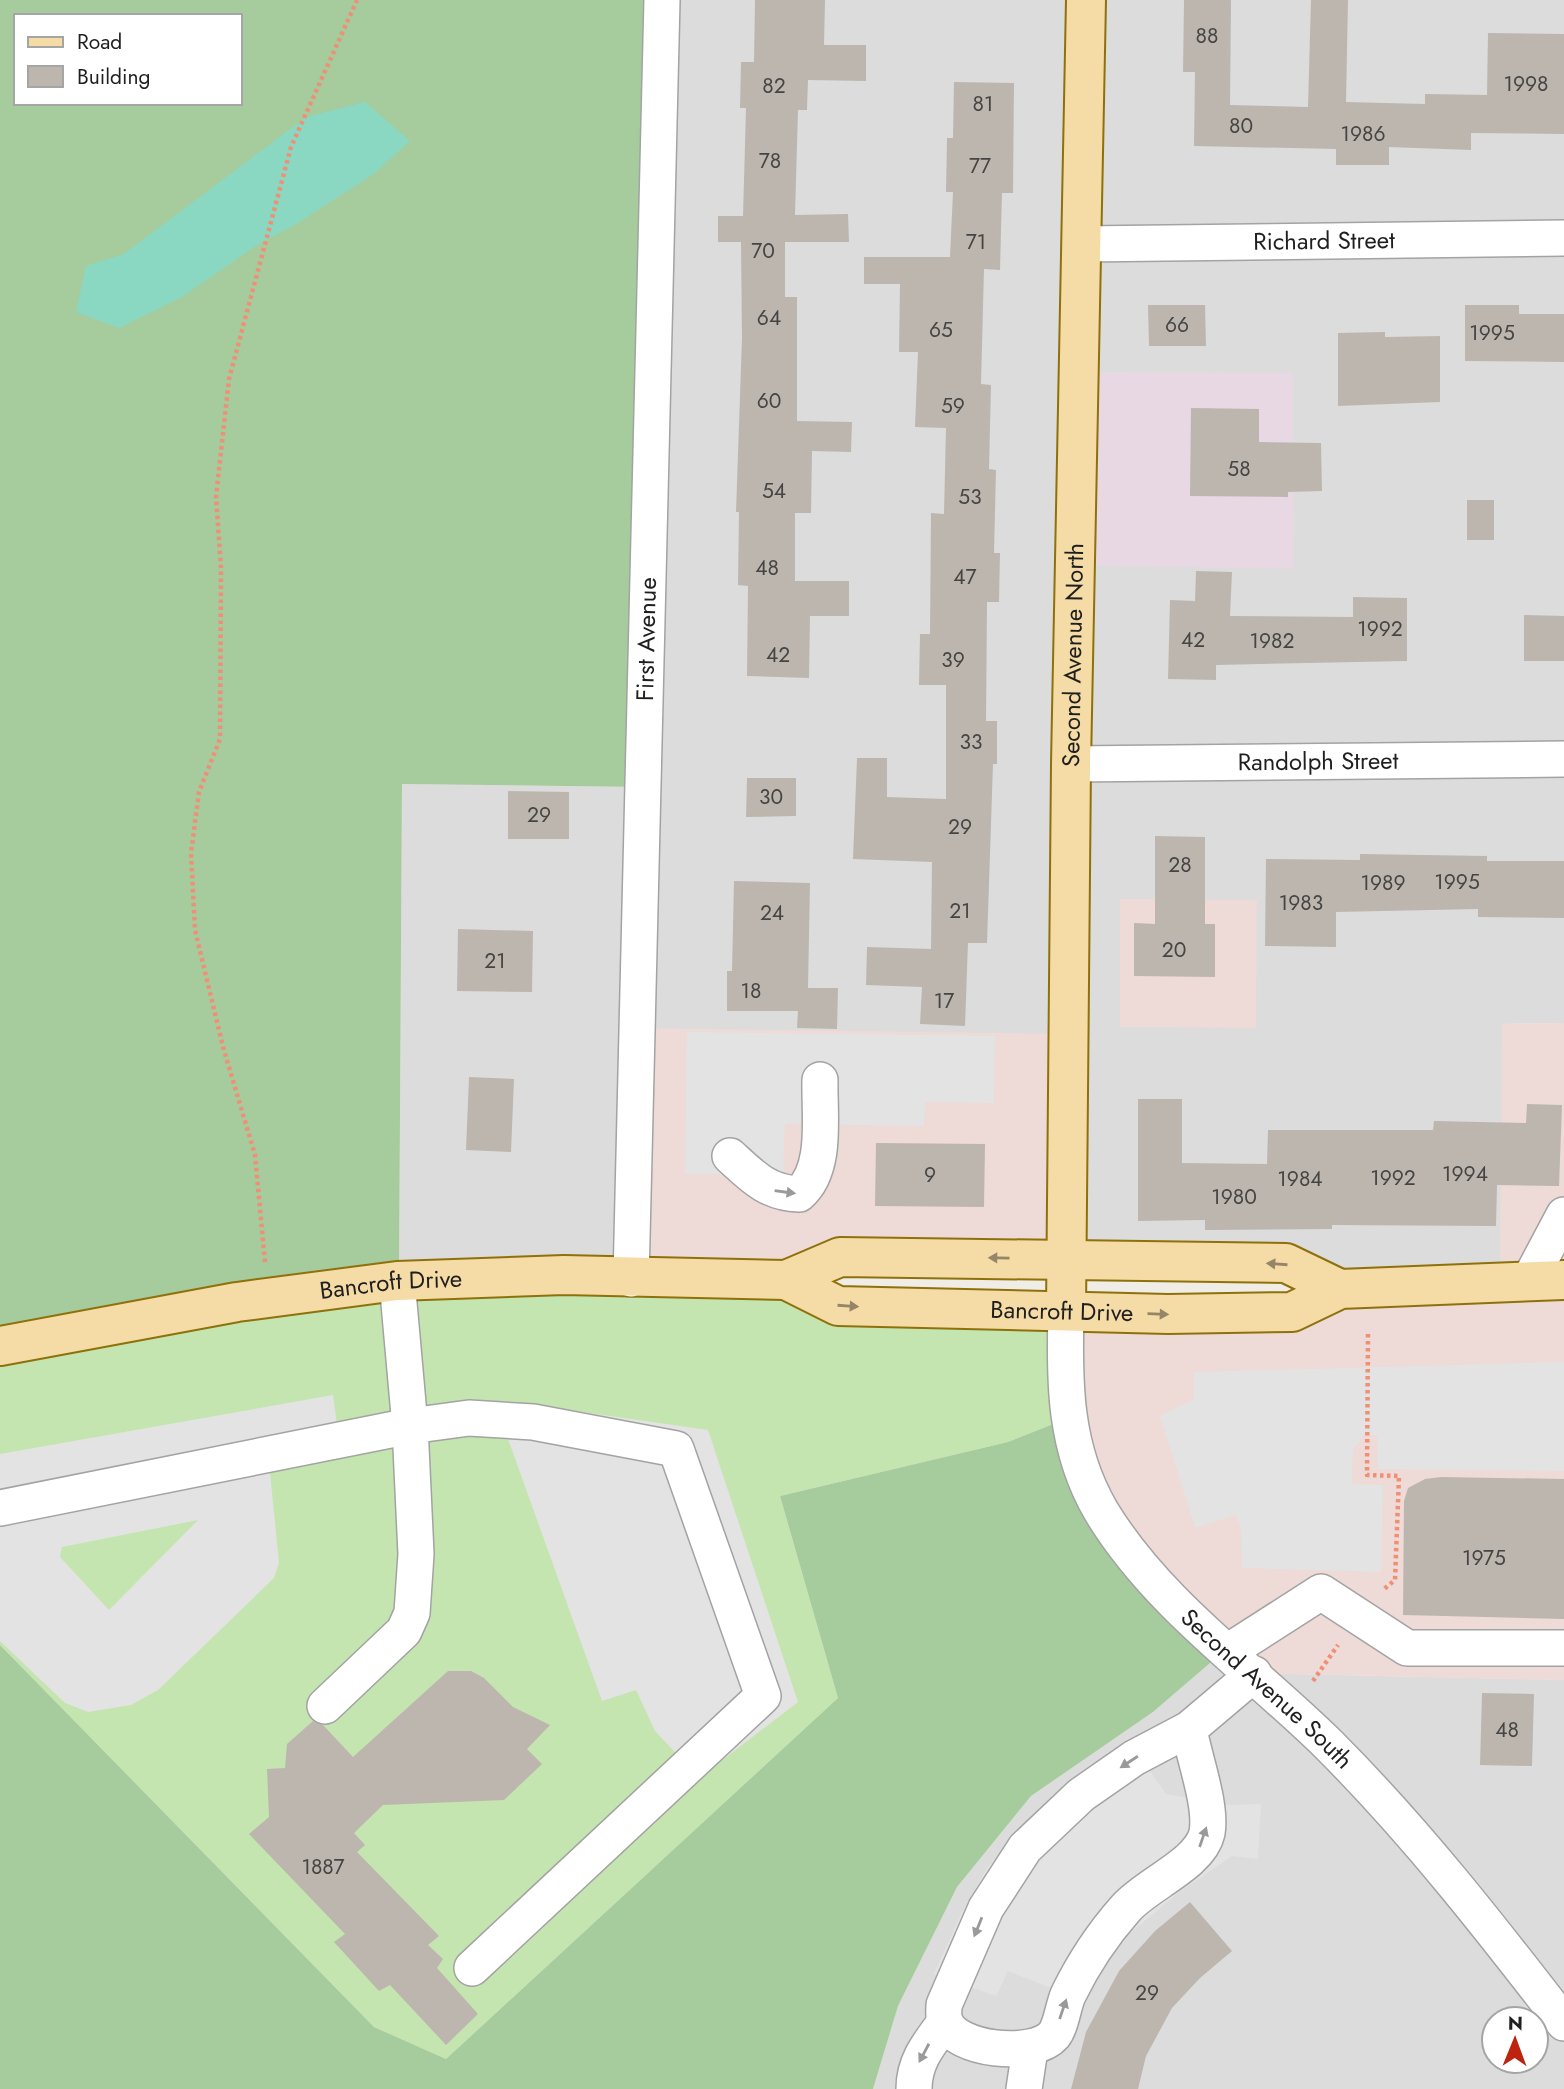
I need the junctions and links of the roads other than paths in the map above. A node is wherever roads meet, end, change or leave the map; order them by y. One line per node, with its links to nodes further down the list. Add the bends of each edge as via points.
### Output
1 (662, 0): 11 (street, First Avenue)
2 (1086, 0): 4 (main road, Second Avenue North)
3 (1564, 238): 4 (street, Richard Street)
4 (1082, 244): 6 (main road, Second Avenue North)
5 (1564, 759): 6 (street, Randolph Street)
6 (1071, 764): 10 (main road, Second Avenue North)
7 (820, 1080): 8 (street, one-way to 7, via 766,1188 799,1194 816,1171)
8 (730, 1156)
9 (1564, 1215): 13 (street)
10 (1067, 1260): 12 (main road, Bancroft Drive, one-way to 12, via 841,1256); 15 (main road, Bancroft Drive, one-way to 10, via 1286,1263); 16 (main road, Second Avenue North)
11 (631, 1279): 12 (main road, Bancroft Drive); 14 (main road, Bancroft Drive, via 565,1275)
12 (786, 1280): 16 (main road, Bancroft Drive, one-way to 16, via 838,1307)
13 (1547, 1280): 15 (main road, Bancroft Drive)
14 (397, 1281): 17 (main road, Bancroft Drive, via 266,1298); 18 (street)
15 (1340, 1289): 16 (main road, Bancroft Drive, one-way to 15, via 1292,1312)
16 (1066, 1311): 21 (street, Second Avenue South, via 1064,1392 1072,1435 1096,1499 1158,1584)
17 (0, 1346)
18 (410, 1426): 19 (street); 23 (street, via 416,1554 412,1613 404,1631); 25 (street, via 469,1418 533,1422 676,1449 763,1696)
19 (0, 1508)
20 (1564, 1648): 21 (street, via 1406,1648 1321,1592)
21 (1228, 1651): 22 (street, Second Avenue South)
22 (1254, 1674): 24 (street); 27 (street, Second Avenue South, via 1378,1796 1445,1872)
23 (325, 1706)
24 (1189, 1729): 26 (street, one-way to 26, via 1133,1758 1080,1795 1025,1848 986,1908 944,2005); 28 (street, one-way to 24, via 1054,2035 1093,1946 1135,1897 1195,1855 1207,1834 1206,1807)
25 (472, 1968)
26 (945, 2022): 28 (street, via 953,2033 995,2050); 29 (street, one-way to 29, via 923,2051)
27 (1564, 2023)
28 (1030, 2049): 30 (street)
29 (914, 2089)
30 (1024, 2089)

